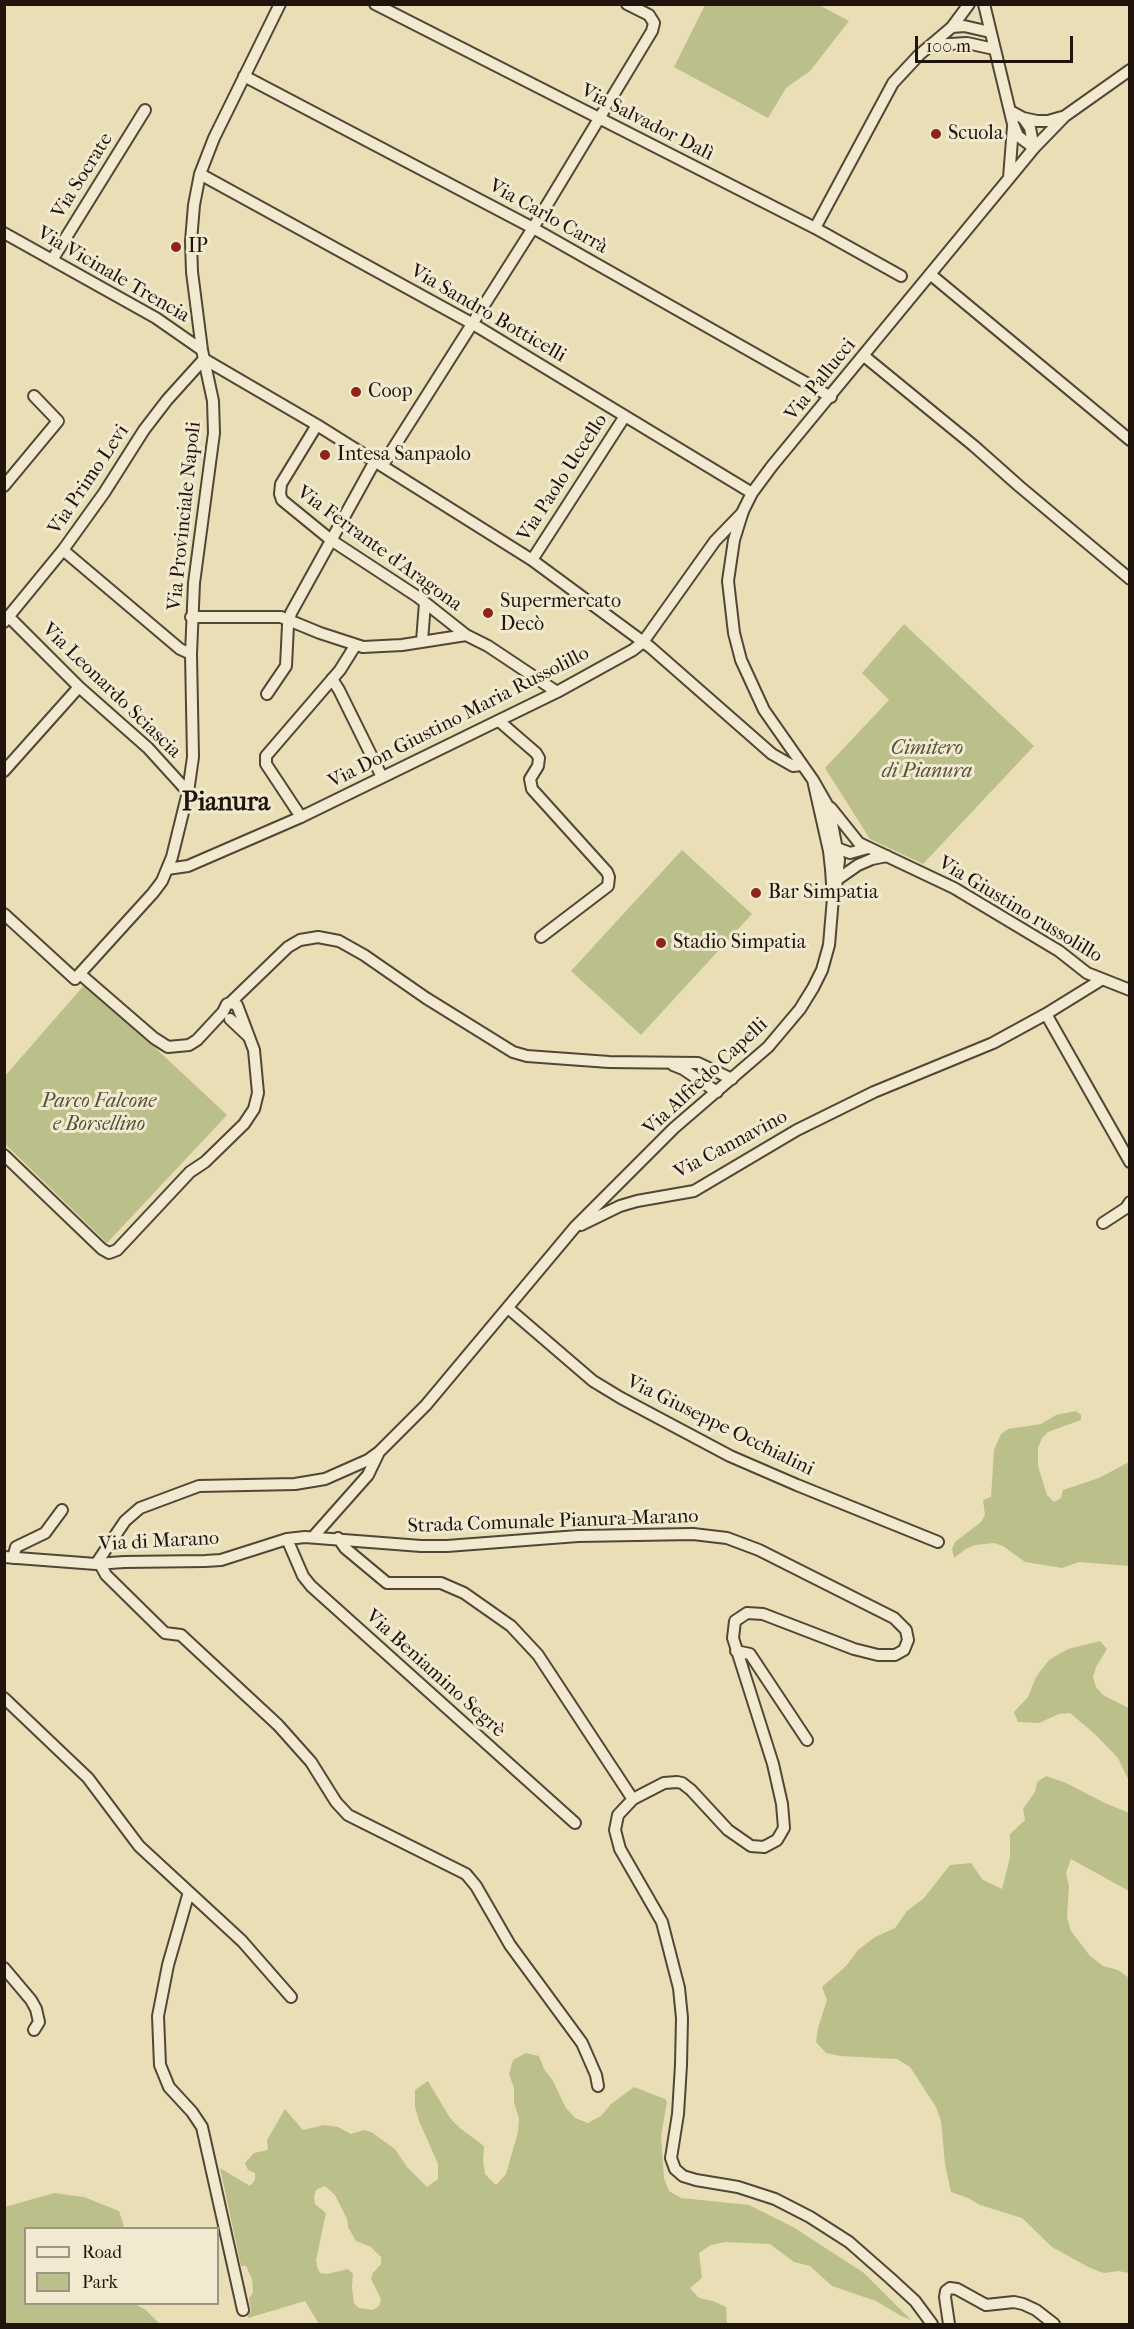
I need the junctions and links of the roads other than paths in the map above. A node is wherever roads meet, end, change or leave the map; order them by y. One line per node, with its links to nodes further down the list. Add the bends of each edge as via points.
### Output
1 (280, 4): 11 (street, Via Provinciale Napoli)
2 (375, 4): 16 (street, Via Salvador Dalì)
3 (627, 4): 16 (street, via 649,15 654,23)
4 (969, 4): 6 (street)
5 (984, 4): 7 (street)
6 (952, 27): 7 (street); 8 (street)
7 (990, 32): 9 (street)
8 (932, 45): 9 (street, via 952,42); 22 (street, via 905,68 884,97)
9 (994, 49): 13 (street)
10 (1130, 70): 14 (street, Via Pallucci)
11 (244, 76): 19 (street, Via Provinciale Napoli); 21 (street, Via Carlo Carrà)
12 (145, 110): 24 (street, Via Socrate)
13 (1010, 111): 15 (street); 17 (street)
14 (1065, 116): 15 (street, via 1048,121); 18 (street, Via Pallucci)
15 (1023, 118): 18 (street, via 1030,128)
16 (600, 119): 21 (street); 22 (street, Via Salvador Dalì)
17 (1013, 124): 18 (street, via 1018,136); 20 (street)
18 (1034, 148): 20 (street, Via Pallucci)
19 (200, 174): 27 (street, Via Sandro Botticelli); 28 (street, Via Provinciale Napoli, via 191,241)
20 (1009, 178): 25 (street, Via Pallucci)
21 (533, 228): 27 (street); 31 (street, Via Carlo Carrà)
22 (815, 228): 26 (street, Via Salvador Dalì)
23 (4, 233): 24 (street, Via Vicinale Trencia)
24 (52, 260): 28 (street, Via Vicinale Trencia, via 156,318)
25 (930, 274): 29 (street, Via Pallucci); 34 (street)
26 (901, 276)
27 (473, 324): 32 (street, Via Sandro Botticelli); 35 (street)
28 (203, 354): 33 (street, Via Vicinale Trencia); 42 (street, Via Primo Levi, via 144,430); 46 (street, Via Provinciale Napoli, via 213,401 214,433)
29 (864, 356): 31 (street, Via Pallucci); 44 (street)
30 (34, 396): 36 (street, via 58,421)
31 (831, 397): 37 (street, Via Pallucci)
32 (625, 416): 37 (street, Via Sandro Botticelli); 43 (street, Via Paolo Uccello)
33 (317, 425): 35 (street, Via Vicinale Trencia); 39 (street, Via Ferrante d'Aragona, via 281,484 280,494 284,503)
34 (1130, 440)
35 (378, 464): 39 (street); 43 (street, Via Vicinale Trencia)
36 (4, 486)
37 (752, 493): 38 (street, Via Pallucci)
38 (744, 511): 40 (street, Via Pallucci); 41 (street, Via Pallucci)
39 (331, 540): 45 (street, Via Ferrante d'Aragona); 48 (street)
40 (735, 540): 41 (street); 59 (street, Via Alfredo Capelli, via 728,581 741,660 764,710)
41 (715, 541): 51 (street, Via Pallucci)
42 (63, 550): 47 (street, Via Primo Levi); 53 (street, via 180,649)
43 (532, 560): 51 (street, Via Vicinale Trencia)
44 (1130, 579)
45 (425, 603): 49 (street, Via Ferrante d'Aragona); 50 (street)
46 (191, 617): 48 (street); 53 (street, Via Provinciale Napoli)
47 (7, 620): 55 (street, Via Leonardo Sciascia)
48 (289, 620): 52 (street); 57 (street, via 286,666)
49 (466, 635): 50 (street); 56 (street, Via Ferrante d'Aragona, via 488,645)
50 (422, 642): 52 (street, via 389,647)
51 (643, 642): 56 (street, Via Don Giustino Maria Russolillo); 59 (street, via 772,754 793,766)
52 (355, 646): 54 (street)
53 (191, 654): 62 (street, Via Provinciale Napoli, via 193,747)
54 (332, 679): 61 (street); 64 (street, via 266,756 267,767)
55 (79, 687): 60 (street); 62 (street, Via Leonardo Sciascia, via 148,748)
56 (556, 692): 58 (street, Via Don Giustino Maria Russolillo)
57 (267, 694)
58 (499, 721): 61 (street, Via Don Giustino Maria Russolillo); 72 (street, via 539,758 530,779 532,789 609,877 608,886)
59 (801, 765): 63 (street, Via Alfredo Capelli, via 813,780)
60 (4, 771)
61 (382, 777): 64 (street, Via Don Giustino Maria Russolillo)
62 (188, 792): 69 (street, Via Provinciale Napoli)
63 (823, 806): 65 (street); 66 (street, Via Alfredo Capelli); 70 (street, Via Alfredo Capelli)
64 (302, 817): 69 (street, Via Don Giustino Maria Russolillo, via 188,866)
65 (856, 841): 66 (street); 67 (street, Via Giustino russolillo)
66 (837, 848): 67 (street, via 850,853); 70 (street, Via Alfredo Capelli)
67 (868, 848): 68 (street, Via Giustino russolillo)
68 (887, 856): 70 (street, via 858,865); 74 (street, Via Giustino russolillo, via 954,888)
69 (167, 869): 73 (street, Via Provinciale Napoli, via 153,893)
70 (834, 880): 79 (street, Via Alfredo Capelli, via 829,945 813,988 776,1038)
71 (4, 914): 73 (street)
72 (541, 937)
73 (78, 977): 76 (street, via 168,1047 189,1045)
74 (1101, 980): 75 (street, Via Giustino russolillo); 77 (street, Via Cannavino)
75 (1130, 990)
76 (233, 1008): 78 (street, via 288,947 318,937 339,941 364,955 513,1052 539,1058); 81 (street, via 252,1041 258,1094 252,1114 190,1172 117,1250 104,1251)
77 (1046, 1014): 82 (street); 85 (street, Via Cannavino, via 993,1043 874,1092 796,1130 694,1191 620,1206)
78 (670, 1063): 79 (street, via 698,1063); 80 (street)
79 (732, 1079): 80 (street, Via Alfredo Capelli)
80 (717, 1092): 85 (street, Via Alfredo Capelli, via 674,1128)
81 (4, 1155)
82 (1130, 1162)
83 (1130, 1202): 84 (street)
84 (1102, 1223)
85 (575, 1227): 86 (street, Via Cannavino)
86 (508, 1308): 87 (street, Via Cannavino, via 426,1405); 92 (street, Via Giuseppe Occhialini, via 593,1381 621,1398 730,1456)
87 (379, 1452): 89 (street, Via Cannavino, via 368,1475); 94 (street, Via Cannavino, via 325,1479 295,1485 199,1486 140,1508 125,1521)
88 (62, 1510): 93 (street, via 45,1533 16,1547)
89 (313, 1537): 90 (street, Strada Comunale Pianura-Marano); 91 (street, Via di Marano)
90 (338, 1538): 95 (street, Strada Comunale Pianura-Marano, via 430,1546 578,1536 693,1534 727,1538 759,1550 894,1618 906,1630 908,1640 900,1653 878,1654 747,1612 735,1620); 98 (street, via 387,1582 441,1583 464,1593 511,1626 538,1655)
91 (287, 1539): 94 (street, Via di Marano, via 221,1560); 99 (street, Via Beniamino Segrè, via 311,1586)
92 (938, 1542)
93 (9, 1558): 94 (street, Via di Marano)
94 (98, 1564): 104 (street, via 165,1633 181,1635 278,1725 311,1762 348,1815 466,1874 510,1946 582,2043)
95 (736, 1650): 97 (street, via 750,1654); 106 (street, Strada Comunale Pianura-Marano, via 782,1804 784,1828 777,1840 764,1848 751,1846 728,1830 681,1783 664,1784 633,1799 618,1815 616,1824 620,1849 662,1922 679,1988 681,2065 671,2158 683,2176 738,2187 775,2199 810,2217 839,2236 915,2301)
96 (4, 1698): 100 (street, via 88,1778 126,1831)
97 (807, 1740)
98 (630, 1795)
99 (575, 1823)
100 (189, 1892): 102 (street, via 242,1941); 105 (street, via 158,2016 160,2065 169,2087 202,2127)
101 (4, 1968): 103 (street, via 36,2009 39,2022)
102 (291, 1997)
103 (34, 2030)
104 (598, 2086)
105 (243, 2310)
106 (932, 2325)
107 (949, 2325): 108 (street, via 945,2297 950,2288 986,2305 1023,2304)
108 (1054, 2325)

